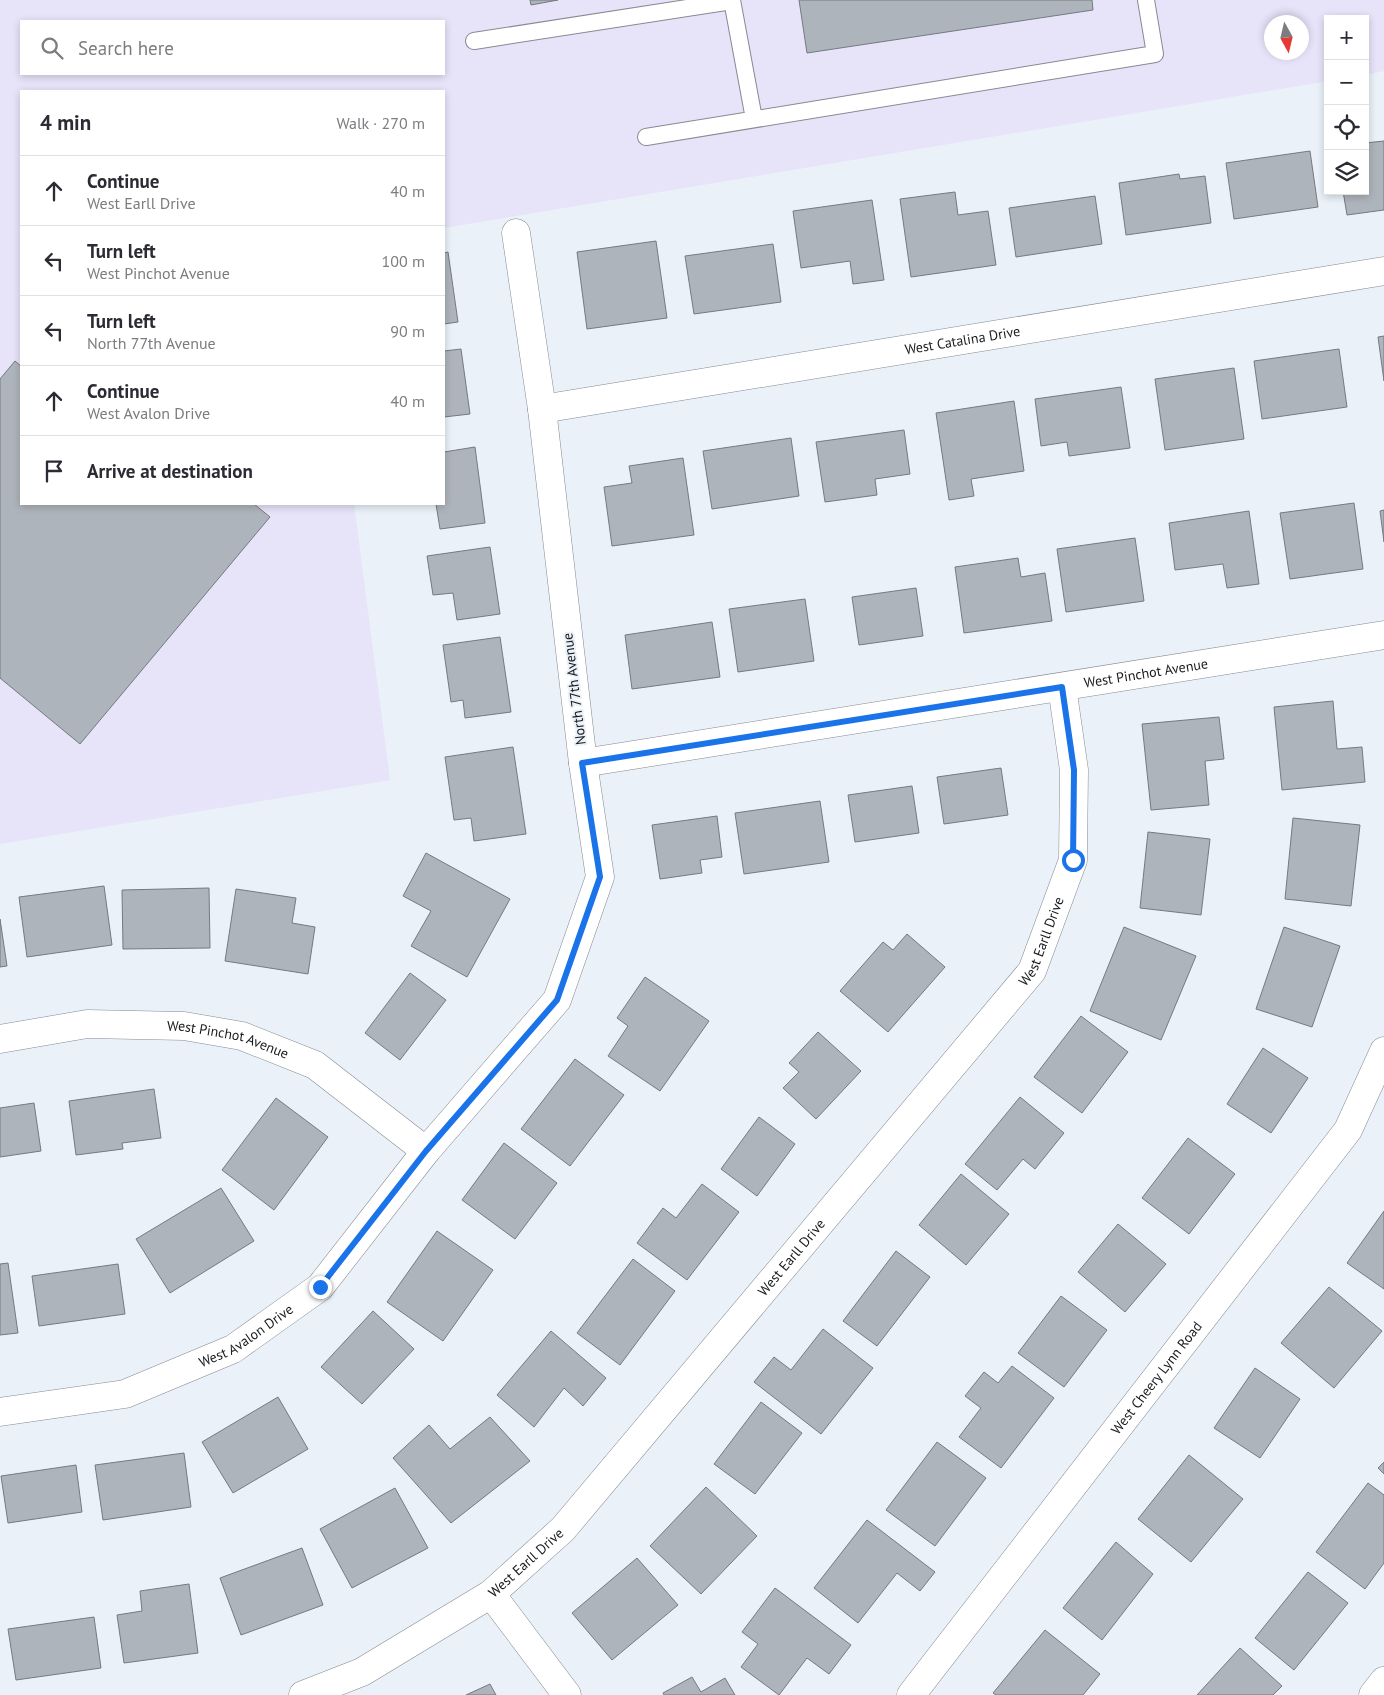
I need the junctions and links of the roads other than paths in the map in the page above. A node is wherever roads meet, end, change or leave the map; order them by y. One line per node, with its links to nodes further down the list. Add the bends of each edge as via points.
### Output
1 (1146, 0): 4 (lane, via 1155,54)
2 (732, 1): 3 (lane); 4 (lane)
3 (474, 41)
4 (754, 119): 5 (lane)
5 (646, 137)
6 (516, 233): 8 (street, North 77th Avenue)
7 (1384, 271): 8 (street, West Catalina Drive)
8 (542, 409): 11 (street, North 77th Avenue)
9 (1384, 635): 10 (street, West Pinchot Avenue)
10 (1062, 687): 11 (street, West Pinchot Avenue); 16 (street, West Earll Drive, via 1074,770 1073,860 1032,971 563,1529)
11 (582, 763): 14 (street, North 77th Avenue, via 600,877 557,1000)
12 (0, 1039): 14 (street, West Pinchot Avenue, via 87,1024 184,1026 242,1036 315,1065)
13 (1384, 1051): 20 (street, West Cheery Lynn Road, via 1348,1130)
14 (426, 1151): 15 (street, West Avalon Drive, via 320,1287 233,1349 125,1394)
15 (0, 1412)
16 (491, 1594): 18 (street, West Earll Drive, via 362,1672); 19 (street)
17 (1384, 1681): 21 (street)
18 (303, 1695)
19 (567, 1695)
20 (911, 1695)
21 (1373, 1695)

